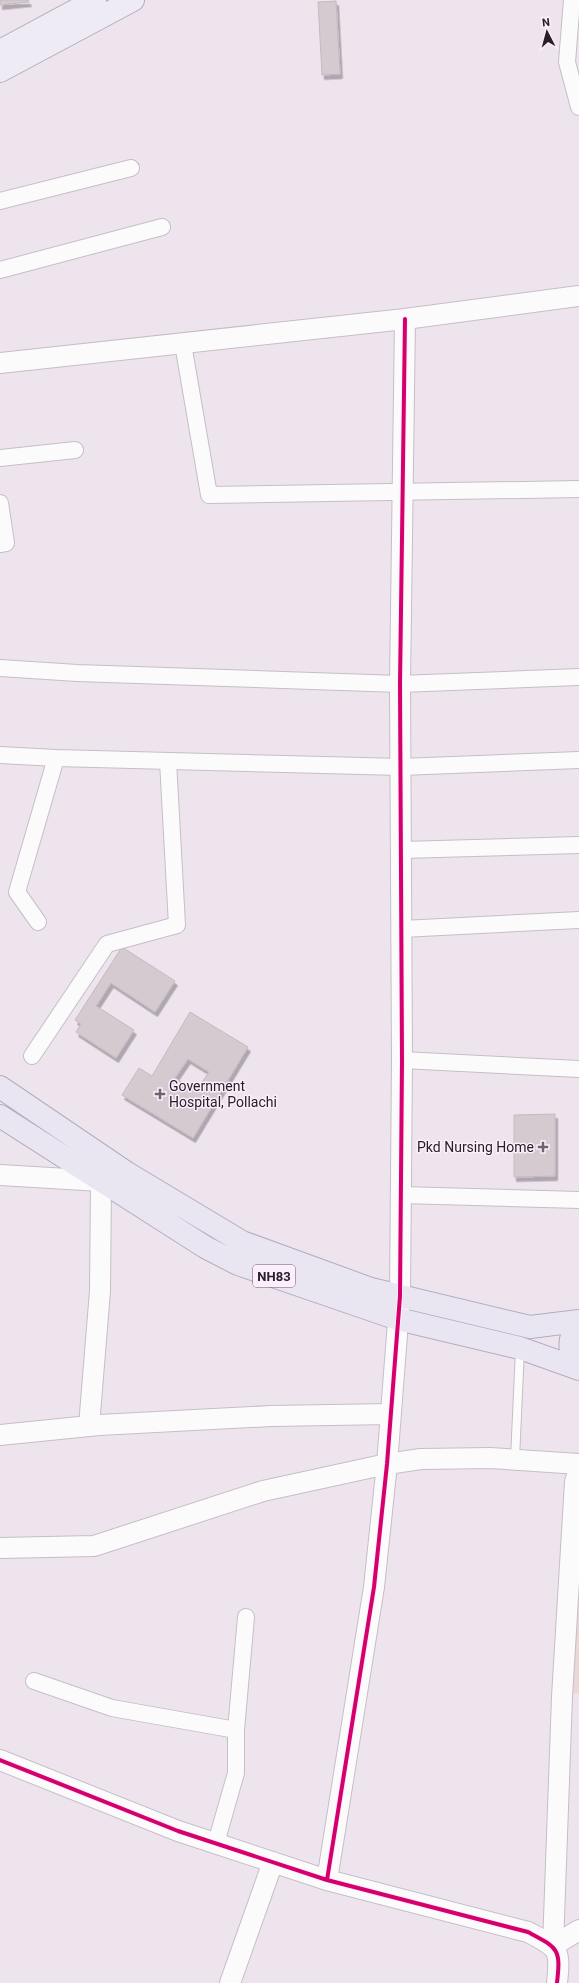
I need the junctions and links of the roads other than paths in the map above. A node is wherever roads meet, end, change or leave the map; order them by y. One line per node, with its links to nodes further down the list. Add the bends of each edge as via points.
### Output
1 (95, 0): 4 (main road)
2 (133, 0): 5 (main road)
3 (572, 0): 6 (street, via 567,62)
4 (0, 51)
5 (0, 71)
6 (579, 107)
7 (131, 168): 8 (street)
8 (0, 201)
9 (162, 227): 10 (street)
10 (0, 270)
11 (579, 296): 12 (street)
12 (404, 319): 13 (street); 18 (street)
13 (183, 344): 14 (street); 18 (street, via 209,496)
14 (0, 363)
15 (75, 450): 16 (street)
16 (0, 458)
17 (579, 489): 18 (street)
18 (402, 492): 23 (street)
19 (0, 503): 20 (street, via 6,543)
20 (0, 544)
21 (0, 668): 23 (street)
22 (579, 677): 23 (street)
23 (400, 684): 28 (street)
24 (0, 755): 25 (street)
25 (56, 758): 27 (street); 32 (street, via 17,892)
26 (579, 760): 28 (street)
27 (168, 761): 28 (street); 34 (street, via 177,925 107,944)
28 (401, 767): 30 (street)
29 (579, 845): 30 (street)
30 (402, 850): 33 (street)
31 (579, 920): 33 (street)
32 (38, 922)
33 (402, 929): 35 (street)
34 (32, 1056)
35 (402, 1060): 36 (street); 41 (street)
36 (579, 1068)
37 (0, 1087): 43 (highway, NH83, via 127,1173 242,1242 372,1289)
38 (0, 1116): 40 (highway, NH83)
39 (0, 1175): 40 (street)
40 (101, 1181): 44 (highway, NH83, via 205,1247 238,1264); 49 (street, via 100,1291)
41 (401, 1195): 42 (street); 43 (street)
42 (579, 1200)
43 (400, 1296): 44 (street); 45 (highway, NH83, via 530,1327)
44 (398, 1319): 46 (highway, NH83); 48 (street)
45 (579, 1322): 47 (highway, NH83, via 570,1339 570,1350)
46 (520, 1348): 47 (highway, NH83); 51 (lane)
47 (579, 1369)
48 (390, 1414): 49 (street, via 271,1416); 52 (street)
49 (89, 1426): 50 (street)
50 (0, 1435)
51 (515, 1460): 52 (street, via 421,1459); 53 (street)
52 (388, 1464): 55 (street, via 263,1491 94,1546); 62 (street, via 374,1587)
53 (579, 1464)
54 (579, 1469): 64 (street, via 575,1482 562,1697)
55 (0, 1548)
56 (246, 1617): 58 (street)
57 (34, 1681): 58 (street, via 112,1708)
58 (236, 1730): 60 (street, via 236,1773)
59 (0, 1760): 60 (street)
60 (216, 1844): 61 (street)
61 (273, 1862): 62 (street); 65 (street)
62 (327, 1880): 64 (street, via 528,1932)
63 (579, 1930): 64 (street)
64 (553, 1946): 66 (street, via 560,1962)
65 (230, 1983)
66 (557, 1983)

